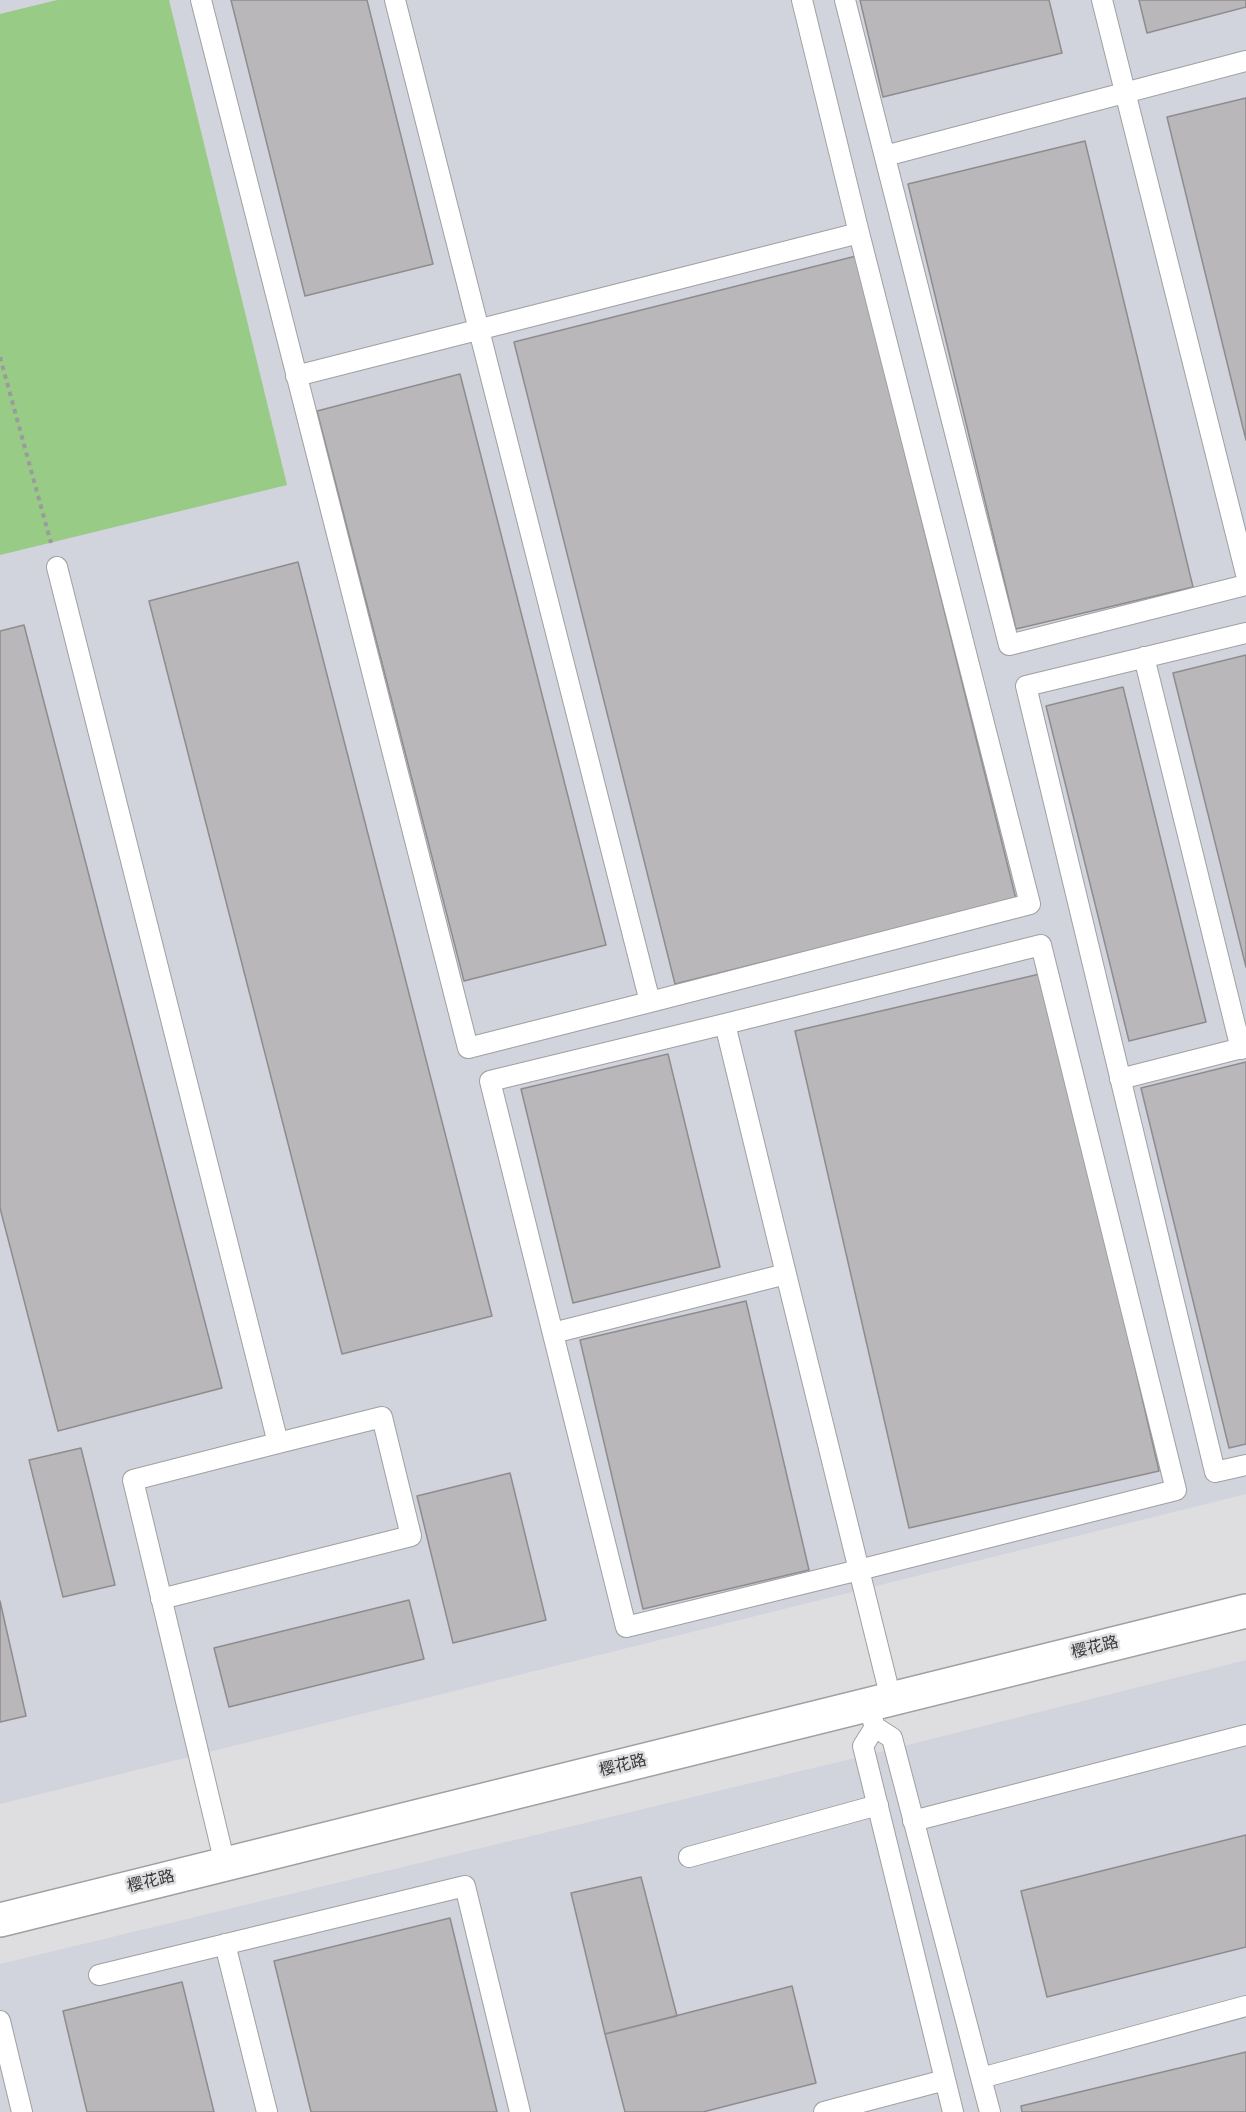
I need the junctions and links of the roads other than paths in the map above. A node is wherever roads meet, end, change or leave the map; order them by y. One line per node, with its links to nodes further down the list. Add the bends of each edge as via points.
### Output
1 (201, 0): 11 (lane)
2 (395, 0): 10 (lane)
3 (802, 0): 9 (lane)
4 (845, 0): 8 (lane)
5 (1102, 0): 7 (lane)
6 (1246, 62): 7 (lane)
7 (1125, 93): 8 (lane); 13 (lane)
8 (885, 156): 14 (lane, via 1009,645)
9 (859, 233): 10 (lane); 17 (lane, via 1030,904)
10 (479, 329): 11 (lane); 17 (lane)
11 (296, 376): 17 (lane, via 468,1048)
12 (57, 567): 23 (lane)
13 (1246, 574)
14 (1246, 585)
15 (1246, 633): 16 (lane)
16 (1144, 657): 19 (lane); 20 (lane, via 1026,686)
17 (650, 1002)
18 (724, 1024): 21 (lane); 22 (lane, via 490,1081); 25 (lane, via 1041,945 1176,1490)
19 (1243, 1048): 20 (lane)
20 (1120, 1079): 24 (lane, via 1215,1472)
21 (786, 1275): 22 (lane); 25 (lane)
22 (553, 1333): 25 (lane, via 626,1627)
23 (278, 1443): 26 (lane, via 133,1480); 26 (lane, via 382,1417 411,1536)
24 (1246, 1465)
25 (859, 1570): 28 (lane)
26 (161, 1599): 33 (lane)
27 (1246, 1611): 28 (street, 樱花路)
28 (878, 1710): 30 (lane, via 863,1746); 31 (lane, via 891,1738); 33 (street, 樱花路)
29 (1246, 1735): 31 (lane)
30 (878, 1805): 32 (lane); 40 (lane)
31 (913, 1821): 39 (lane)
32 (689, 1857)
33 (225, 1864): 34 (street, 樱花路)
34 (0, 1920)
35 (225, 1944): 36 (lane); 42 (lane); 43 (lane, via 465,1886)
36 (99, 1975)
37 (1246, 2006): 39 (lane)
38 (0, 2021): 41 (lane)
39 (981, 2078): 46 (lane)
40 (945, 2080): 44 (lane); 45 (lane)
41 (22, 2112)
42 (267, 2112)
43 (520, 2112)
44 (824, 2112)
45 (953, 2112)
46 (990, 2112)

